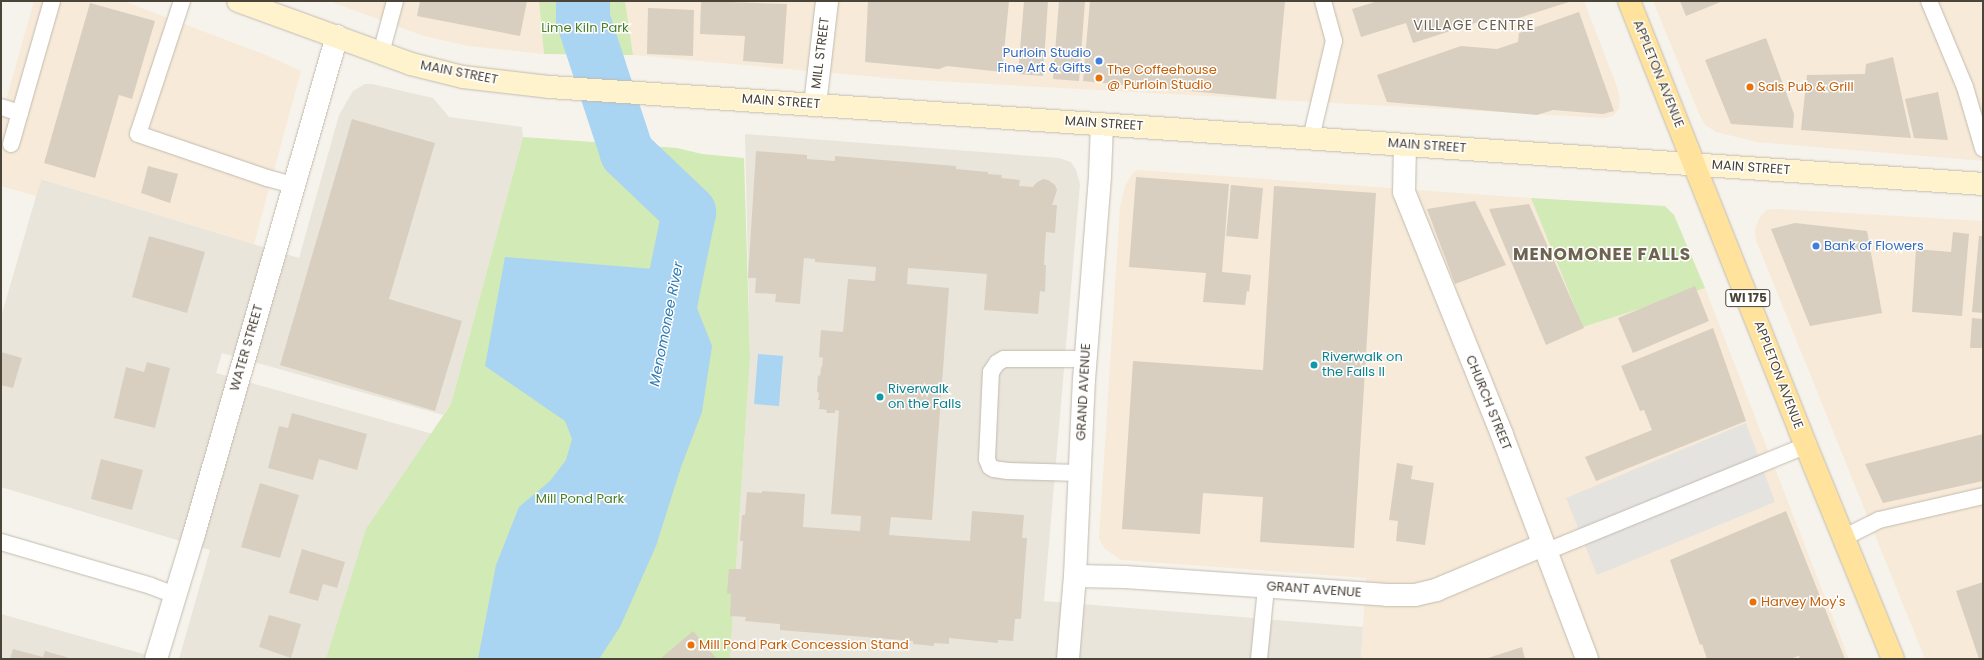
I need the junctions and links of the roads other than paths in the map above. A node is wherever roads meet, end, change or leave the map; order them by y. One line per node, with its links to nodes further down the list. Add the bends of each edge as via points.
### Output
1 (52, 1): 13 (lane)
2 (182, 1): 21 (lane, via 138,134)
3 (238, 1): 9 (main road, MAIN STREET)
4 (395, 1): 10 (lane)
5 (827, 1): 11 (street, MILL STREET)
6 (1322, 1): 15 (lane, via 1334,41)
7 (1629, 1): 19 (main road, APPLETON AVENUE / WI 175)
8 (1928, 1): 18 (lane, via 1965,87)
9 (337, 36): 10 (main road, MAIN STREET); 21 (street, WATER STREET)
10 (381, 53): 11 (main road, MAIN STREET, via 411,64 463,77 550,87)
11 (815, 105): 14 (main road, MAIN STREET)
12 (1, 107): 13 (lane)
13 (20, 113): 16 (lane)
14 (1102, 124): 15 (main road, MAIN STREET); 22 (street, GRAND AVENUE)
15 (1311, 138): 17 (main road, MAIN STREET)
16 (11, 144)
17 (1405, 145): 19 (main road, MAIN STREET); 28 (street, CHURCH STREET, via 1404,192 1502,435)
18 (1983, 148)
19 (1695, 165): 20 (main road, MAIN STREET); 23 (main road, APPLETON AVENUE / WI 175)
20 (1983, 184)
21 (294, 185): 31 (street, WATER STREET)
22 (1086, 359): 24 (street, GRAND AVENUE); 24 (lane, via 1004,359 997,363 991,372 987,459 990,467 1008,471)
23 (1806, 446): 26 (main road, APPLETON AVENUE / WI 175); 28 (lane)
24 (1080, 473): 29 (street, GRAND AVENUE)
25 (1983, 496): 26 (lane, via 1879,520)
26 (1843, 538): 36 (main road, APPLETON AVENUE / WI 175)
27 (1, 542): 31 (lane)
28 (1544, 549): 30 (street, GRANT AVENUE, via 1436,590 1415,595); 35 (street, CHURCH STREET)
29 (1075, 576): 30 (street, GRANT AVENUE); 33 (street, GRAND AVENUE)
30 (1266, 586): 34 (lane)
31 (175, 595): 32 (street, WATER STREET)
32 (156, 659)
33 (1068, 659)
34 (1259, 659)
35 (1587, 659)
36 (1893, 659)

